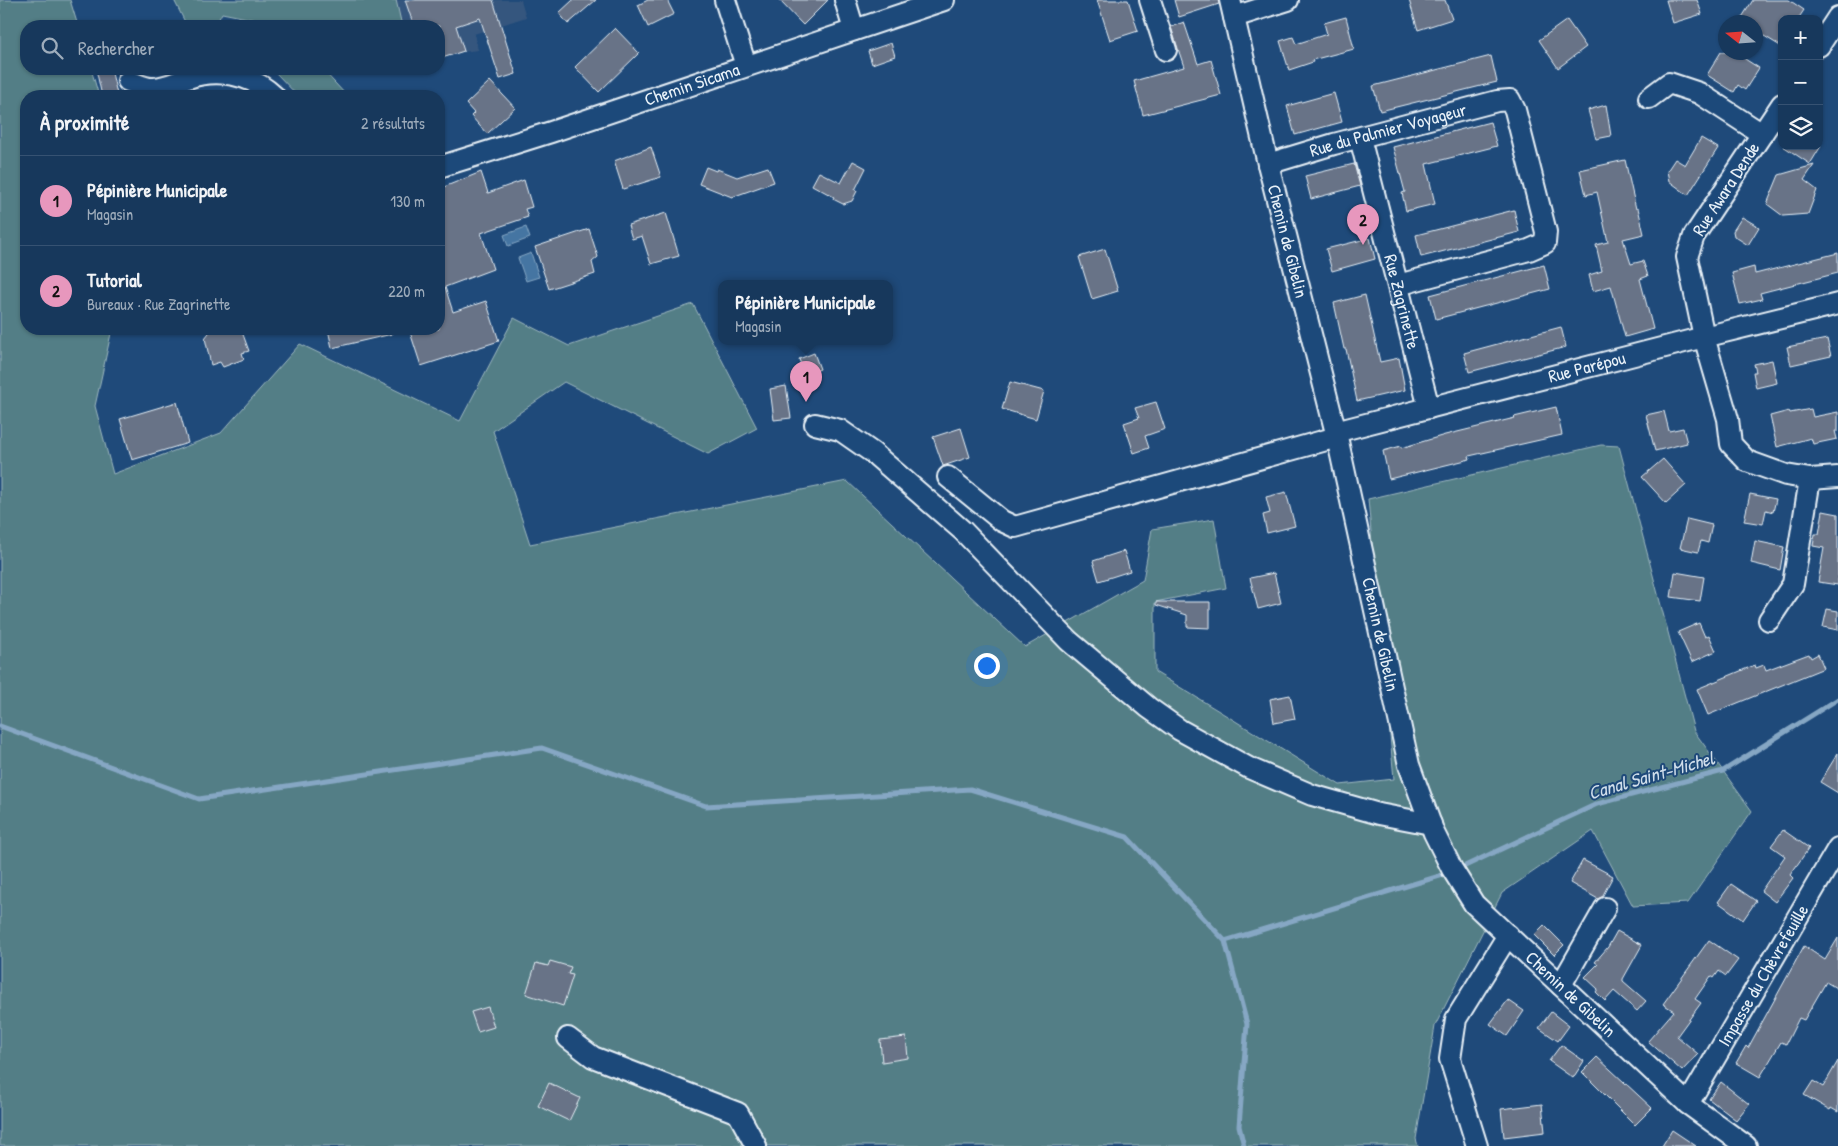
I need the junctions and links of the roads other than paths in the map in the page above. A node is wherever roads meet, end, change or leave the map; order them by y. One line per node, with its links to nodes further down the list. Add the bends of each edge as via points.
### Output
1 (725, 0): 11 (street)
2 (845, 0): 8 (street)
3 (944, 0): 8 (street, Chemin Sicama)
4 (1150, 0): 10 (street)
5 (1288, 0): 6 (street)
6 (1232, 9): 20 (street, Chemin de Gibelin)
7 (1838, 17): 9 (street)
8 (854, 30): 11 (street, Chemin Sicama)
9 (1823, 40)
10 (1166, 50)
11 (746, 66): 21 (street, Chemin Sicama)
12 (199, 75): 14 (street, via 152,89)
13 (234, 75): 15 (street)
14 (128, 81)
15 (267, 90)
16 (1649, 98): 18 (street, via 1669,83 1699,93)
17 (1781, 105): 18 (street, Rue Awara Dende)
18 (1762, 134): 24 (street, Rue Awara Dende, via 1694,236 1686,257)
19 (1360, 138): 20 (street, Rue du Palmier Voyageur); 22 (street, Rue Zagrinette); 22 (street, Rue du Palmier Voyageur, via 1497,101 1510,100 1515,110 1546,232 1545,243)
20 (1268, 164): 27 (street, Chemin de Gibelin)
21 (445, 165)
22 (1398, 285): 25 (street, Rue Zagrinette)
23 (1838, 304): 24 (street, Rue Parépou)
24 (1704, 337): 25 (street, Rue Parépou); 30 (street, Rue Awara Dende, via 1732,444 1747,461 1786,475)
25 (1429, 408): 27 (street, Rue Parépou)
26 (815, 424): 32 (street, via 840,430 880,459 963,531 1069,641 1180,730 1249,768 1312,795 1379,814)
27 (1336, 435): 28 (street, Rue Parépou, via 1015,527 1002,522); 32 (street, Chemin de Gibelin, via 1409,765)
28 (948, 476)
29 (1838, 477): 30 (street, Rue Awara Dende)
30 (1810, 479): 31 (street, via 1793,584)
31 (1769, 620)
32 (1431, 824): 35 (street, Chemin de Gibelin, via 1452,869 1474,904)
33 (1838, 848): 38 (street, Impasse du Chèvrefeuille)
34 (1605, 908): 36 (street)
35 (1508, 936): 36 (street, Chemin de Gibelin); 40 (street, via 1456,1020 1450,1059)
36 (1561, 985): 38 (street, Chemin de Gibelin)
37 (568, 1038): 39 (street, via 593,1057 738,1113)
38 (1688, 1104): 41 (street, Chemin de Gibelin)
39 (756, 1146)
40 (1477, 1146)
41 (1746, 1146)

